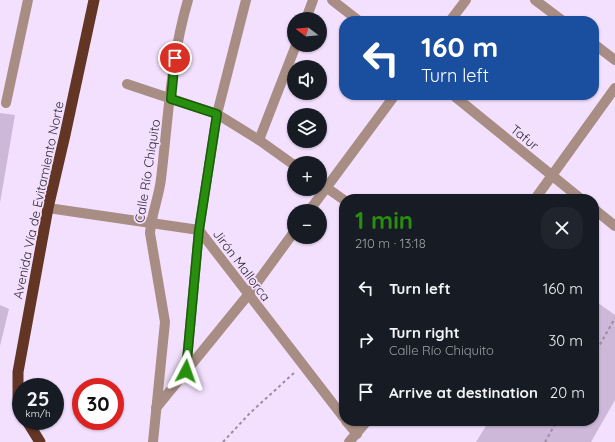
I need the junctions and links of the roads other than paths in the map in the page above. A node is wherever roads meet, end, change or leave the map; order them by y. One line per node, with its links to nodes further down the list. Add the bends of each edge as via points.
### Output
1 (28, 0): 21 (street)
2 (94, 0): 31 (highway, Avenida Vía de Evitamiento Norte)
3 (188, 0): 18 (street, Calle Río Chiquito, via 175,58)
4 (246, 0): 22 (street)
5 (313, 0): 9 (street)
6 (332, 0): 10 (street)
7 (466, 0): 11 (street)
8 (535, 0): 12 (street)
9 (309, 12)
10 (353, 16)
11 (454, 16)
12 (556, 16)
13 (599, 48): 15 (street)
14 (293, 52): 23 (street)
15 (615, 60)
16 (127, 84): 18 (street)
17 (615, 88): 25 (street)
18 (171, 99): 22 (street); 33 (street, Calle Río Chiquito, via 161,183)
19 (391, 100): 26 (street)
20 (459, 100): 25 (street, Tafur)
21 (6, 104)
22 (217, 114): 23 (street); 35 (street)
23 (259, 140): 24 (street)
24 (287, 160)
25 (552, 176): 28 (street); 29 (street, Tafur)
26 (327, 180)
27 (327, 188): 30 (street)
28 (539, 194)
29 (575, 194)
30 (339, 196)
31 (48, 208): 33 (street, Jirón Mallorca); 39 (highway, Avenida Vía de Evitamiento Norte)
32 (599, 213): 34 (street)
33 (150, 224): 35 (street, Jirón Mallorca); 40 (street, Calle Río Chiquito, via 165,322)
34 (615, 226)
35 (199, 230): 37 (street, Jirón Mallorca); 38 (street)
36 (287, 242): 37 (street)
37 (248, 295): 38 (street); 41 (street, Jirón Mallorca)
38 (186, 371): 40 (street)
39 (18, 378)
40 (156, 408): 47 (street, Calle Río Chiquito)
41 (339, 412)
42 (350, 426): 45 (street)
43 (363, 426): 45 (street)
44 (33, 430): 46 (highway)
45 (357, 434): 48 (street)
46 (40, 442)
47 (153, 442)
48 (349, 442)

